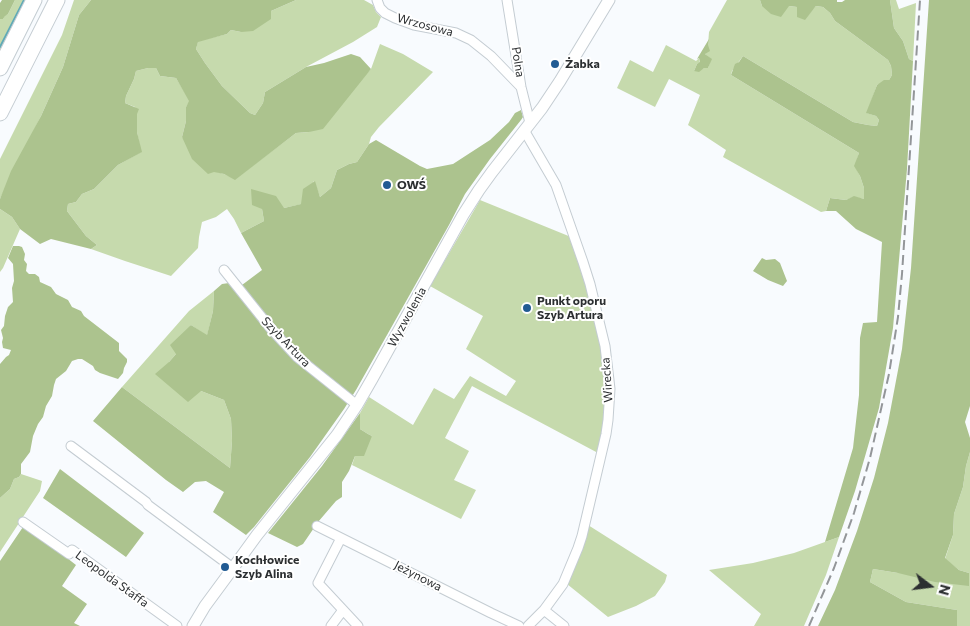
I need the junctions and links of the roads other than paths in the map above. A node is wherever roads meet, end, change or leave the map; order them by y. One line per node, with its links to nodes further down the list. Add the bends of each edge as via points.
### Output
1 (34, 0): 6 (highway)
2 (57, 0): 8 (highway)
3 (376, 0): 7 (street, Wrzosowa, via 385,13 395,18 456,33 471,40)
4 (507, 0): 7 (street, Polna)
5 (609, 0): 9 (street, Wyzwolenia, via 560,82)
6 (0, 68)
7 (522, 87): 9 (street, Polna)
8 (0, 113)
9 (527, 126): 11 (street, Wyzwolenia, via 463,215); 18 (street, Wirecka, via 556,185 590,284 610,389 606,434 582,536 563,584)
10 (224, 270): 11 (street, Szyb Artura, via 298,357)
11 (357, 405): 16 (street, Wyzwolenia)
12 (71, 446): 16 (street)
13 (23, 522): 19 (street, Leopolda Staffa, via 69,554 72,550)
14 (317, 526): 15 (street, Jeżynowa)
15 (341, 538): 17 (street, via 318,583); 23 (street, Jeżynowa)
16 (233, 568): 20 (street, Wyzwolenia)
17 (343, 610): 21 (street); 22 (street)
18 (544, 610): 24 (street, Wirecka); 25 (street)
19 (177, 626)
20 (193, 626)
21 (331, 626)
22 (358, 626)
23 (519, 626)
24 (528, 626)
25 (564, 626)

